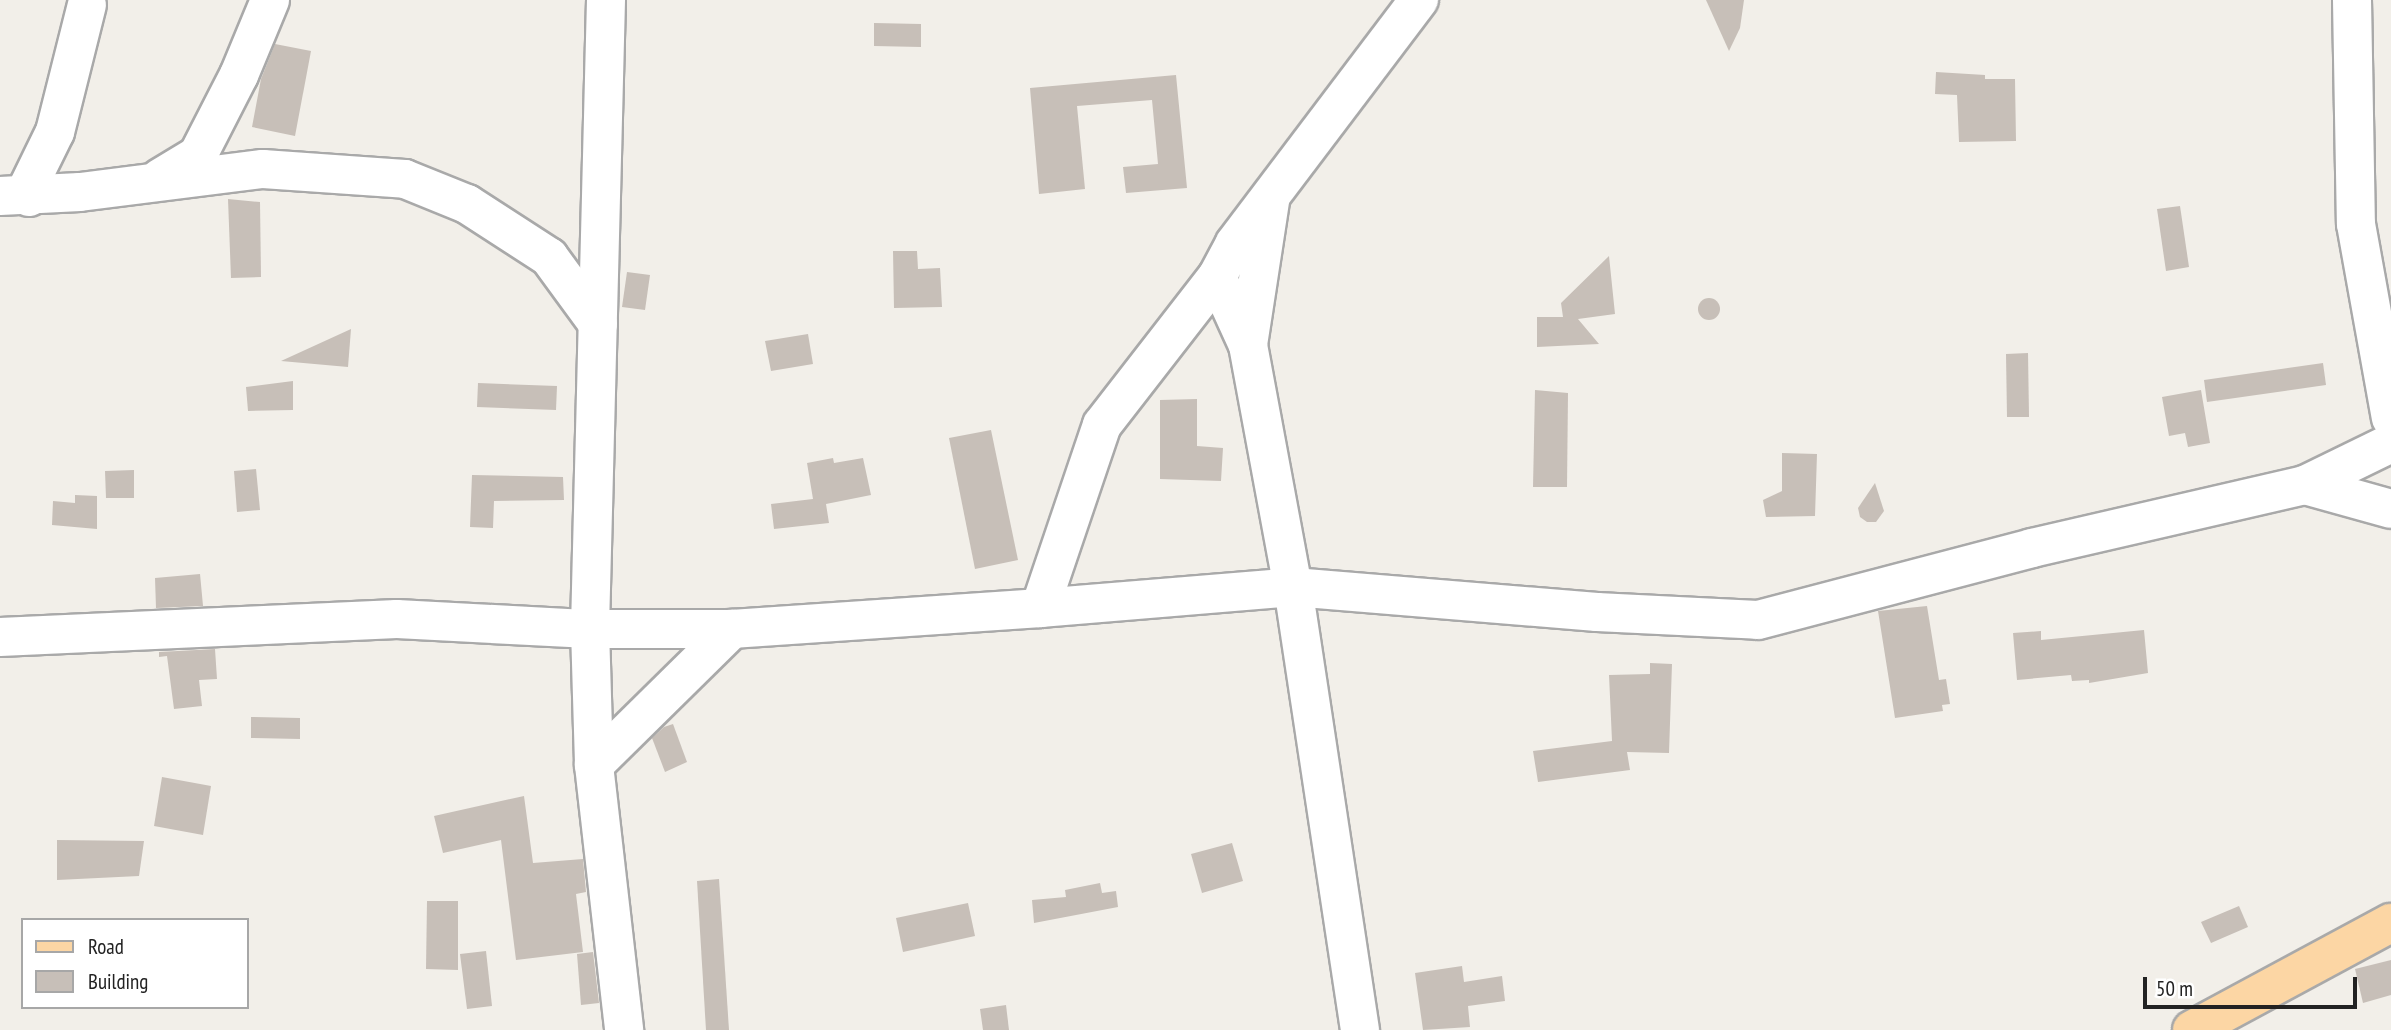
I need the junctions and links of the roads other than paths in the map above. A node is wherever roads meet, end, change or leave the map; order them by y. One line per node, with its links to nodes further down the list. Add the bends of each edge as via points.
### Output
1 (270, 0): 6 (street, via 198,155)
2 (606, 0): 10 (street)
3 (1419, 0): 7 (street)
4 (2352, 0): 12 (street, via 2356,224)
5 (87, 5): 8 (street, via 55,132 28,187)
6 (154, 181): 8 (street); 10 (street, via 263,169 405,179 467,204 549,257)
7 (1270, 196): 9 (street, via 1235,243); 11 (street)
8 (14, 197)
9 (1217, 277): 11 (street); 17 (street, via 1102,425)
10 (598, 324): 18 (street)
11 (1248, 345): 16 (street)
12 (2391, 418)
13 (2391, 443): 14 (street)
14 (2305, 485): 15 (street); 16 (street, via 2032,548 1758,620)
15 (2391, 509)
16 (1293, 587): 17 (street); 24 (street)
17 (1040, 608): 19 (street)
18 (590, 629): 19 (street); 20 (street, via 397,619); 21 (street)
19 (732, 629): 21 (street)
20 (0, 637)
21 (594, 765): 23 (street)
22 (2391, 923): 25 (main road)
23 (624, 1030)
24 (1360, 1030)
25 (2192, 1030)

